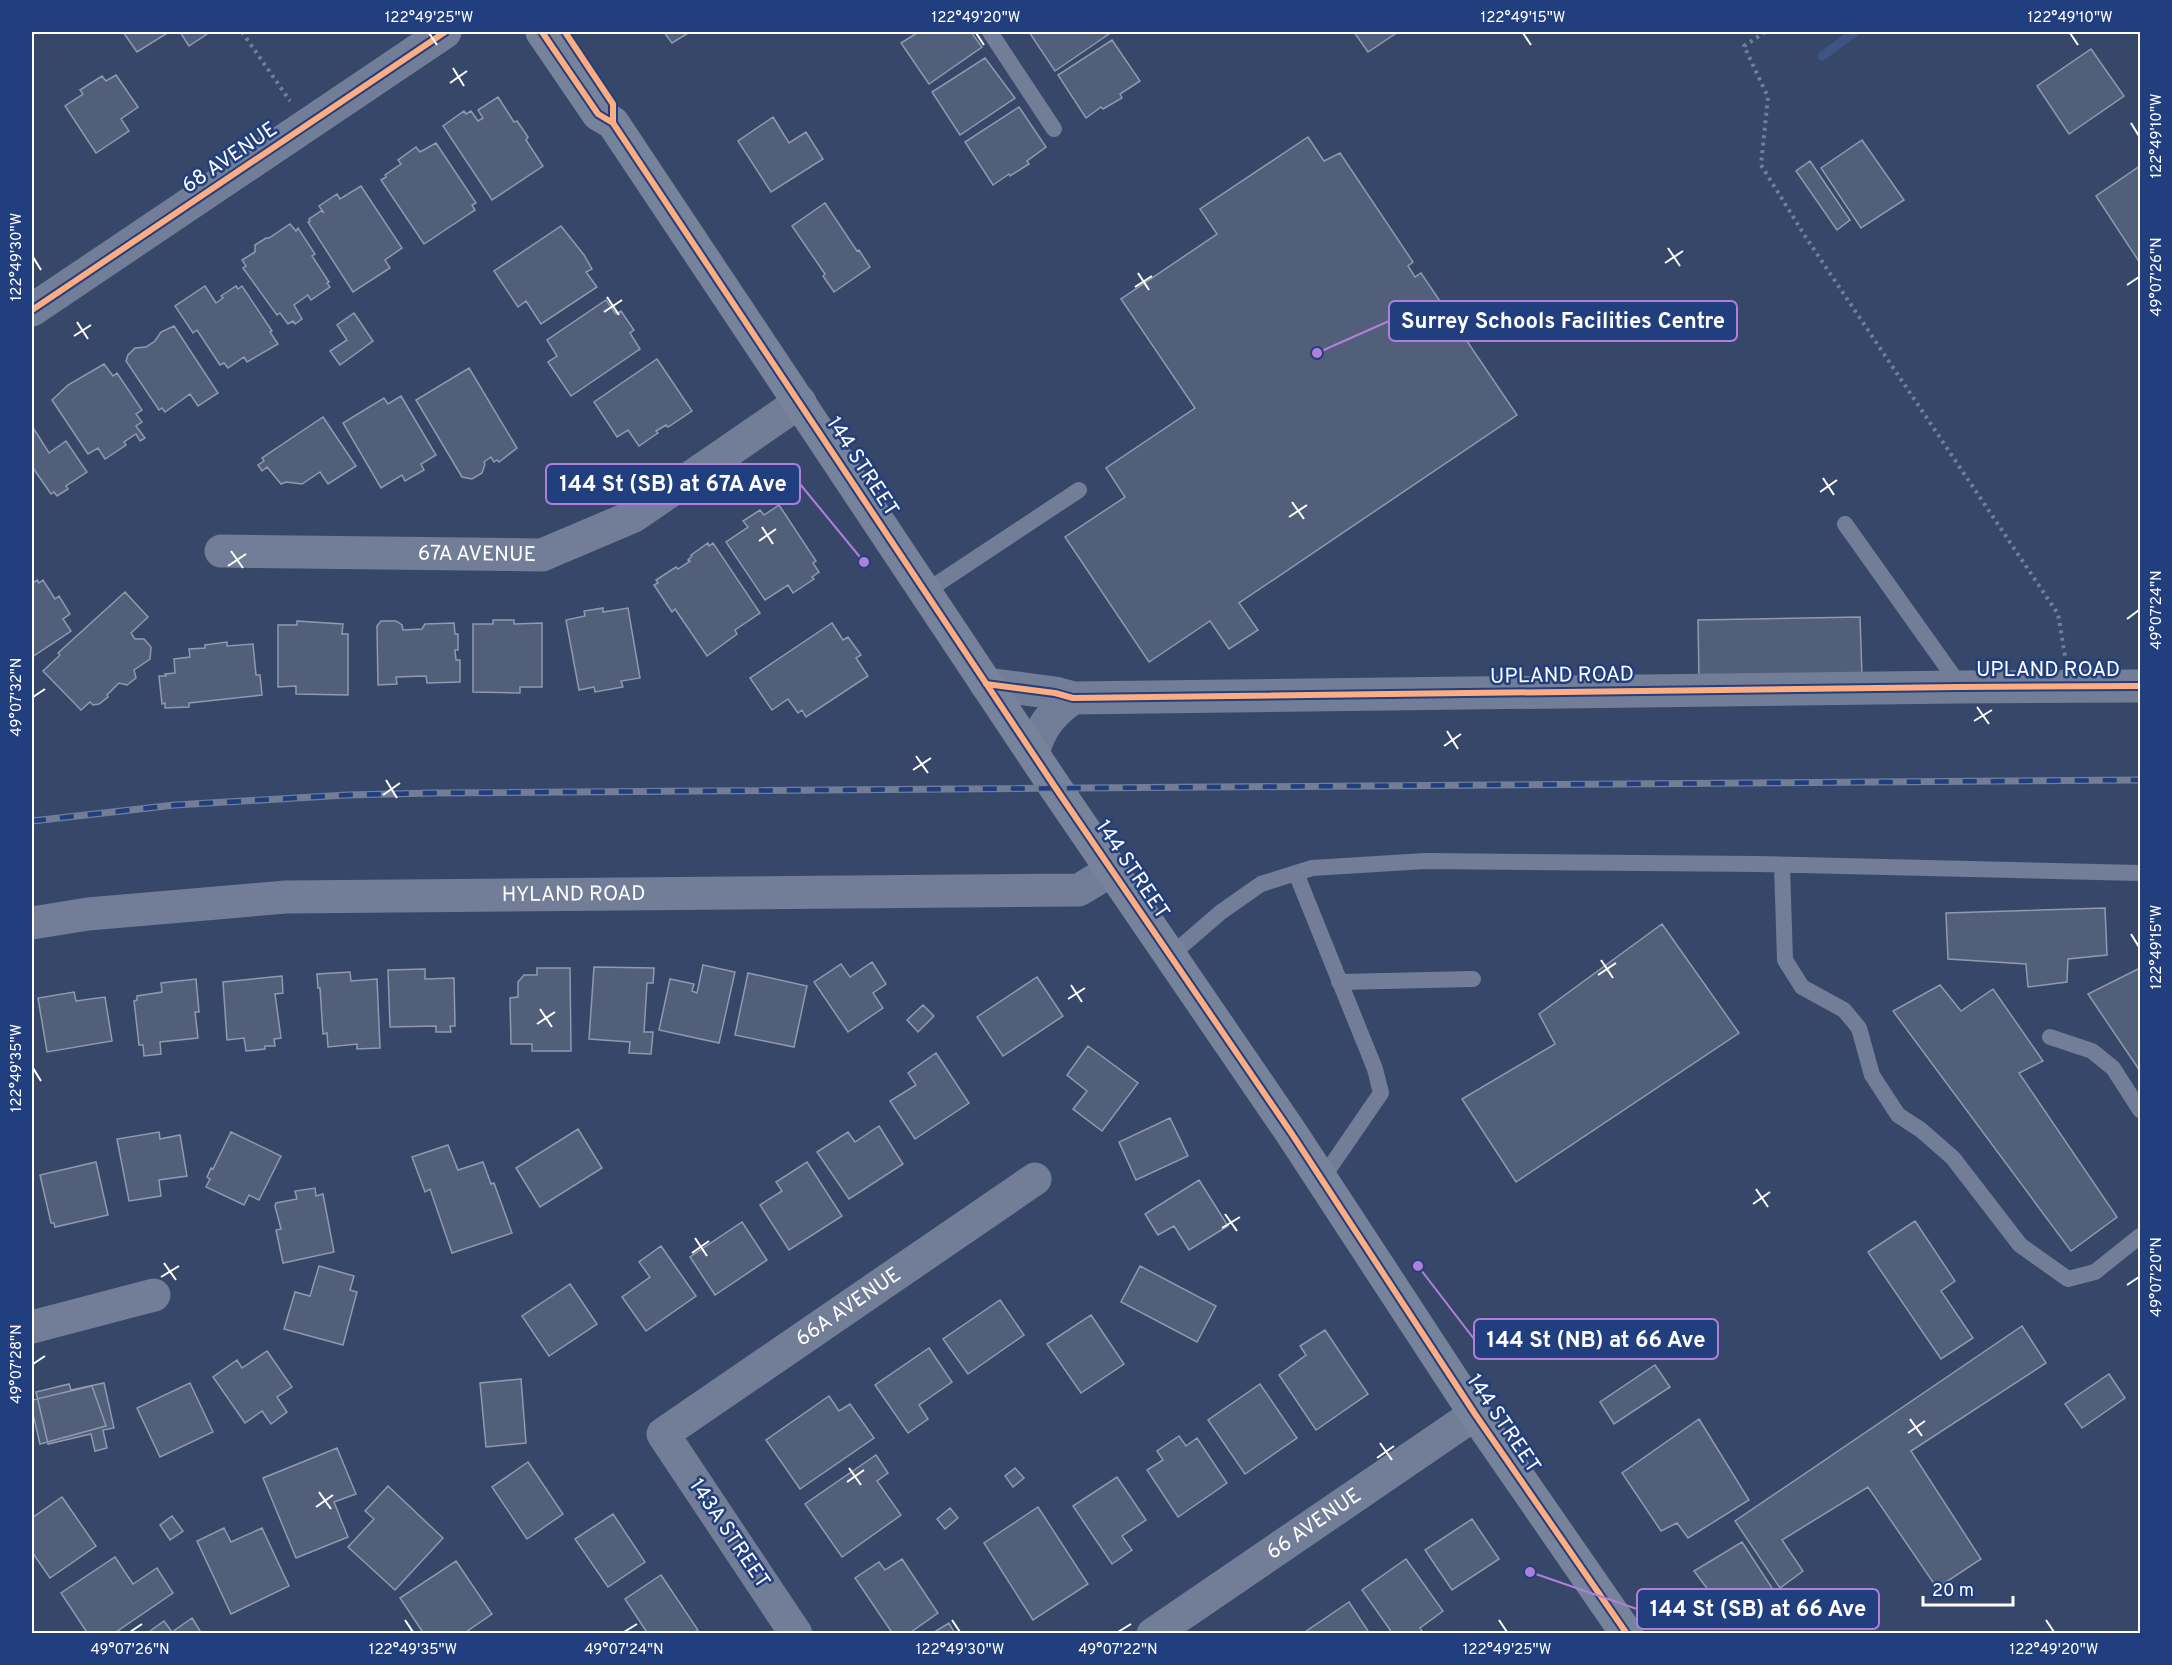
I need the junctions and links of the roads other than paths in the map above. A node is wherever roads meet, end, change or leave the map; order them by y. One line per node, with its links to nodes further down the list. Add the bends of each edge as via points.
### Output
1 (445, 32): 7 (street, 68 AVENUE)
2 (542, 32): 5 (main road, 144 STREET, via 598,114)
3 (565, 32): 5 (main road, 144 STREET, via 613,104)
4 (990, 32): 6 (lane)
5 (613, 123): 8 (main road, 144 STREET)
6 (1054, 129)
7 (32, 310)
8 (800, 402): 11 (street, 67A AVENUE, via 634,516 542,555); 12 (main road, 144 STREET)
9 (1079, 490): 12 (lane)
10 (1845, 524): 15 (lane)
11 (221, 551)
12 (925, 592): 13 (main road, 144 STREET)
13 (986, 684): 16 (street, UPLAND ROAD); 17 (main road, 144 STREET)
14 (2140, 686): 15 (street, UPLAND ROAD)
15 (1961, 687): 16 (street, UPLAND ROAD)
16 (1073, 698): 17 (street, via 1044,724)
17 (1034, 753): 19 (main road, 144 STREET)
18 (1782, 865): 20 (lane, via 1425,861 1312,868); 21 (lane); 30 (lane, via 1785,960 1802,987 1844,1010 1859,1028 1872,1075 1898,1115 1953,1158 2020,1245 2068,1278 2095,1272)
19 (1112, 870): 22 (street, HYLAND ROAD, via 1079,890 286,897 88,914); 23 (main road, 144 STREET)
20 (1296, 873): 23 (lane, via 1261,884); 25 (lane)
21 (2140, 873)
22 (32, 923)
23 (1170, 956): 29 (main road, 144 STREET)
24 (1473, 979): 25 (lane)
25 (1339, 982): 29 (lane, via 1375,1069 1381,1094)
26 (2050, 1037): 27 (lane, via 2092,1051 2113,1068)
27 (2140, 1110)
28 (1035, 1179): 34 (street, 66A AVENUE)
29 (1322, 1179): 33 (main road, 144 STREET)
30 (2140, 1236)
31 (154, 1295): 32 (street)
32 (32, 1327)
33 (1475, 1414): 36 (street, 66 AVENUE); 37 (main road, 144 STREET)
34 (663, 1434): 35 (street, 143A STREET)
35 (796, 1634)
36 (1153, 1634)
37 (1627, 1634)

